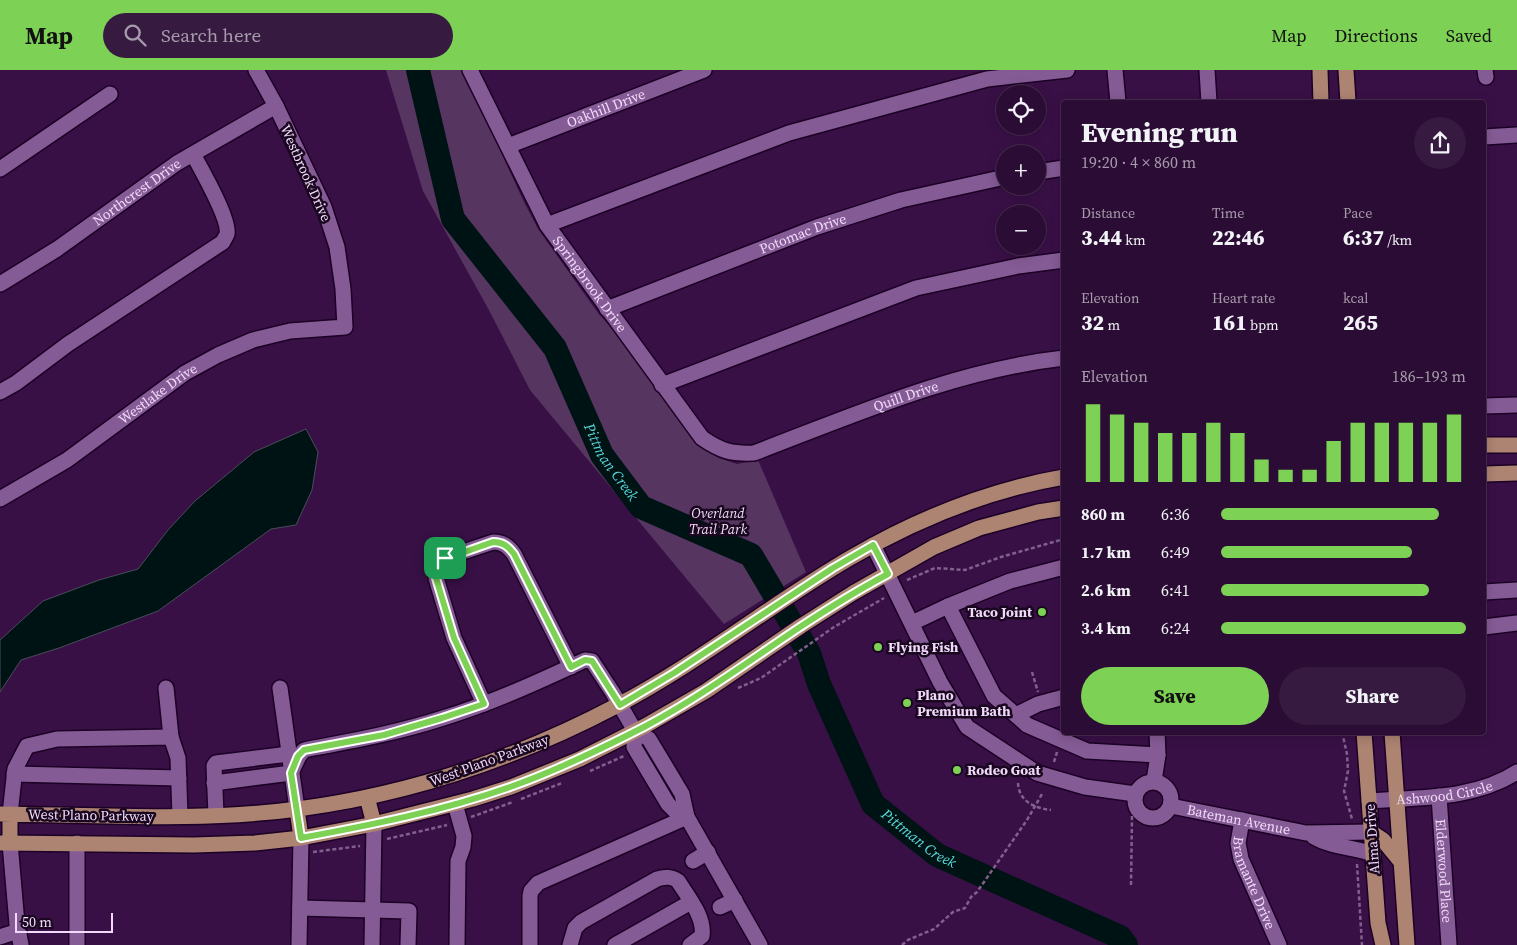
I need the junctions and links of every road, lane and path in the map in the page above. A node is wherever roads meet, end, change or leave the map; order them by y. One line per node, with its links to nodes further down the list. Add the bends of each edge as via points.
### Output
1 (256, 70): 14 (street, Westbrook Drive)
2 (470, 70): 17 (street, Springbrook Drive)
3 (704, 70): 17 (street, Oakhill Drive)
4 (1067, 70): 23 (street, via 988,79 789,134)
5 (1115, 70): 10 (street)
6 (1207, 70): 11 (street)
7 (1320, 70): 12 (main road)
8 (1346, 70): 13 (main road)
9 (110, 94): 20 (street)
10 (1118, 100)
11 (1209, 100)
12 (1321, 100)
13 (1348, 100)
14 (276, 106): 18 (street, Northcrest Drive); 27 (street, Westbrook Drive, via 324,206 336,247 344,289 345,327)
15 (1517, 135): 16 (street)
16 (1486, 137)
17 (508, 146): 23 (street, Springbrook Drive)
18 (193, 154): 25 (street, Northcrest Drive); 30 (street, via 226,224 227,234 223,242)
19 (1061, 168): 21 (street)
20 (0, 169)
21 (1046, 171)
22 (996, 179): 26 (street, Potomac Drive, via 901,200 817,227)
23 (547, 225): 26 (street, Springbrook Drive)
24 (1061, 260): 29 (street, via 1018,266 916,288)
25 (0, 284)
26 (607, 309): 29 (street, Springbrook Drive)
27 (332, 327): 39 (street, Westlake Drive, via 290,331 253,340 218,354 185,373 67,460)
28 (1061, 359): 35 (street, Quill Drive, via 984,372 912,394)
29 (662, 385): 35 (street, Springbrook Drive, via 702,438 735,454)
30 (0, 392)
31 (1517, 405): 32 (street)
32 (1486, 406)
33 (1517, 444): 34 (main road)
34 (1486, 445)
35 (754, 453)
36 (1517, 473): 37 (main road)
37 (1486, 474)
38 (1061, 478): 42 (main road, West Plano Parkway, via 965,502 929,516)
39 (0, 499)
40 (1061, 508): 44 (main road, West Plano Parkway, via 971,531 934,547)
41 (1061, 540): 44 (path, via 965,570 935,568 899,583)
42 (873, 545): 44 (street); 59 (main road, West Plano Parkway)
43 (1061, 568): 47 (street, via 1010,581)
44 (891, 580): 48 (street); 51 (path, via 878,602 834,627); 61 (main road, West Plano Parkway, via 818,616 706,691)
45 (1517, 590): 46 (street)
46 (1486, 592)
47 (948, 606): 48 (street); 60 (street, via 994,696)
48 (912, 623): 82 (street, via 940,682 967,727 1037,773)
49 (1517, 624): 50 (street)
50 (1486, 627)
51 (781, 664)
52 (571, 667): 58 (street); 58 (street, via 509,547 493,542 445,558 439,561 436,578 454,638); 59 (street, via 585,660 592,661)
53 (1032, 672): 56 (path)
54 (166, 688): 66 (street)
55 (280, 688): 68 (street)
56 (1039, 695)
57 (1061, 698): 60 (street)
58 (484, 704): 72 (street, via 384,735 304,750)
59 (620, 705): 61 (street); 80 (main road, West Plano Parkway, via 523,751 424,784)
60 (1016, 715): 69 (street, via 1028,725 1087,750)
61 (635, 731): 84 (main road, West Plano Parkway, via 580,759 511,787); 92 (street, via 649,739 682,794)
62 (1157, 735): 69 (street)
63 (1343, 735): 95 (path, via 1348,771 1344,790)
64 (1364, 735): 83 (main road, Alma Drive)
65 (1392, 735): 81 (main road, Alma Drive)
66 (171, 737): 73 (street, via 57,739 27,746); 74 (street, via 178,758)
67 (1058, 748): 70 (path)
68 (289, 754): 72 (street); 76 (street, via 216,763)
69 (1158, 755): 75 (street)
70 (1054, 762)
71 (1517, 772): 79 (street, Ashwood Circle, via 1474,790)
72 (291, 773): 76 (street); 87 (street)
73 (14, 774): 74 (street); 89 (street)
74 (179, 778): 91 (street)
75 (1154, 781): 82 (street, via 1142,785); 85 (street, via 1169,789)
76 (214, 783): 90 (street)
77 (1018, 783): 86 (path, via 1020,794)
78 (1042, 794): 86 (path)
79 (1439, 796): 81 (street, Ashwood Circle); 133 (street, Elderwood Place)
80 (368, 797): 87 (main road, West Plano Parkway); 94 (main road)
81 (1396, 799): 83 (street, Ashwood Circle); 109 (main road, Alma Drive)
82 (1136, 801): 85 (street, via 1144,816 1150,818 1163,816); 110 (path, via 1132,816)
83 (1369, 801): 97 (main road, Alma Drive)
84 (456, 804): 94 (main road, West Plano Parkway); 122 (street, via 464,836 458,861)
85 (1171, 806): 93 (street, Bateman Avenue)
86 (1035, 808): 88 (path); 128 (path, via 965,908 953,912 934,929)
87 (296, 809): 90 (main road, West Plano Parkway); 99 (main road)
88 (1051, 810)
89 (5, 814): 91 (main road, West Plano Parkway); 101 (main road)
90 (216, 815): 91 (main road, West Plano Parkway)
91 (180, 816)
92 (687, 817): 104 (street); 123 (street, via 538,883 530,896)
93 (1242, 820): 98 (street, Bateman Avenue); 129 (street, Bramante Drive, via 1238,843 1241,859)
94 (374, 824): 99 (main road, West Plano Parkway); 115 (street)
95 (1354, 824)
96 (447, 825): 100 (path)
97 (1371, 832): 98 (street, Bateman Avenue); 106 (main road, Alma Drive); 109 (main road, via 1383,840)
98 (1306, 833): 106 (street, Bateman Avenue, via 1326,843)
99 (301, 838): 102 (main road, West Plano Parkway, via 221,845); 114 (street)
100 (381, 841)
101 (5, 842): 102 (main road, West Plano Parkway); 117 (street)
102 (78, 843): 118 (street)
103 (357, 846): 105 (path)
104 (708, 852): 108 (street); 111 (street)
105 (309, 853)
106 (1373, 854): 131 (main road, Alma Drive, via 1378,923)
107 (1357, 858): 130 (path)
108 (693, 861)
109 (1401, 862): 132 (main road, Alma Drive)
110 (1131, 885)
111 (734, 900): 113 (street); 127 (street)
112 (691, 902): 124 (street, via 673,877 657,879 581,922 575,928); 125 (street); 126 (street, via 703,928 702,936)
113 (720, 907)
114 (300, 908): 115 (street); 119 (street)
115 (372, 910): 120 (street); 121 (street, via 409,911)
116 (0, 937): 117 (street)
117 (20, 938)
118 (76, 945)
119 (299, 945)
120 (372, 945)
121 (408, 945)
122 (457, 945)
123 (530, 945)
124 (570, 945)
125 (615, 945)
126 (690, 945)
127 (760, 945)
128 (902, 945)
129 (1279, 945)
130 (1362, 945)
131 (1383, 945)
132 (1407, 945)
133 (1449, 945)

